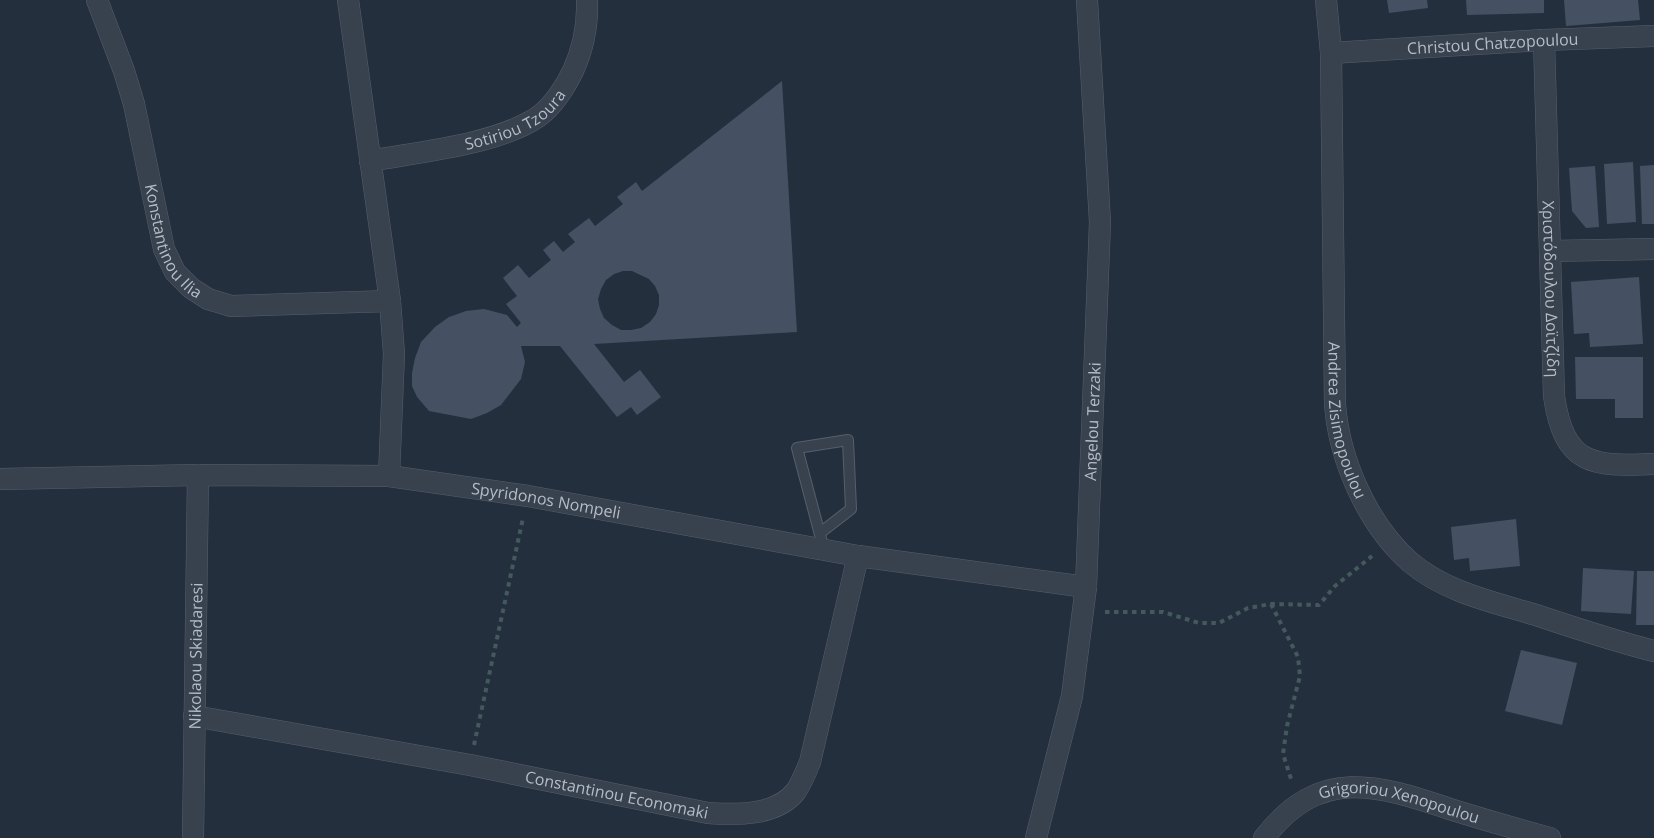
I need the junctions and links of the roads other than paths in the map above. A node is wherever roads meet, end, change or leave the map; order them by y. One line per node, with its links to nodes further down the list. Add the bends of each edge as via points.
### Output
1 (97, 0): 12 (street, Konstantinou Ilia, via 134,104 164,249 174,272 208,299 231,306)
2 (348, 0): 9 (street)
3 (587, 0): 9 (street, Sotiriou Tzoura, via 584,39 576,63 552,103 535,119 491,138)
4 (1087, 0): 19 (street, Angelou Terzaki, via 1100,222)
5 (1326, 0): 8 (street, Andrea Zisimopoulou)
6 (1654, 36): 7 (street, Christou Chatzopoulou)
7 (1544, 40): 8 (street, Christou Chatzopoulou); 11 (street, Χριστόδουλου Δοϊτζίδη)
8 (1331, 52): 20 (street, Andrea Zisimopoulou, via 1336,426 1354,481 1368,508 1410,562 1432,577 1462,592)
9 (370, 161): 12 (street)
10 (1654, 249): 11 (street)
11 (1550, 251): 13 (street, Χριστόδουλου Δοϊτζίδη, via 1554,396 1566,440 1586,458 1602,464)
12 (390, 301): 15 (street, via 394,354)
13 (1654, 464)
14 (198, 475): 15 (street, Spyridonos Nompeli); 16 (street, Spyridonos Nompeli); 21 (street, Nikolaou Skiadaresi)
15 (389, 476): 17 (street, Spyridonos Nompeli)
16 (0, 479)
17 (822, 542): 17 (lane, via 797,448 848,440 851,509); 18 (street, Spyridonos Nompeli)
18 (858, 556): 19 (street, Spyridonos Nompeli); 21 (street, Constantinou Economaki, via 810,762 794,793 782,803 753,812 708,813 470,765)
19 (1085, 597): 24 (street, Angelou Terzaki, via 1072,696)
20 (1654, 651)
21 (194, 716): 23 (street, Nikolaou Skiadaresi)
22 (1490, 830): 25 (street, Grigoriou Xenopoulou, via 1398,792 1346,786 1300,803); 26 (street, Grigoriou Xenopoulou)
23 (193, 838)
24 (1036, 838)
25 (1263, 838)
26 (1550, 838)

